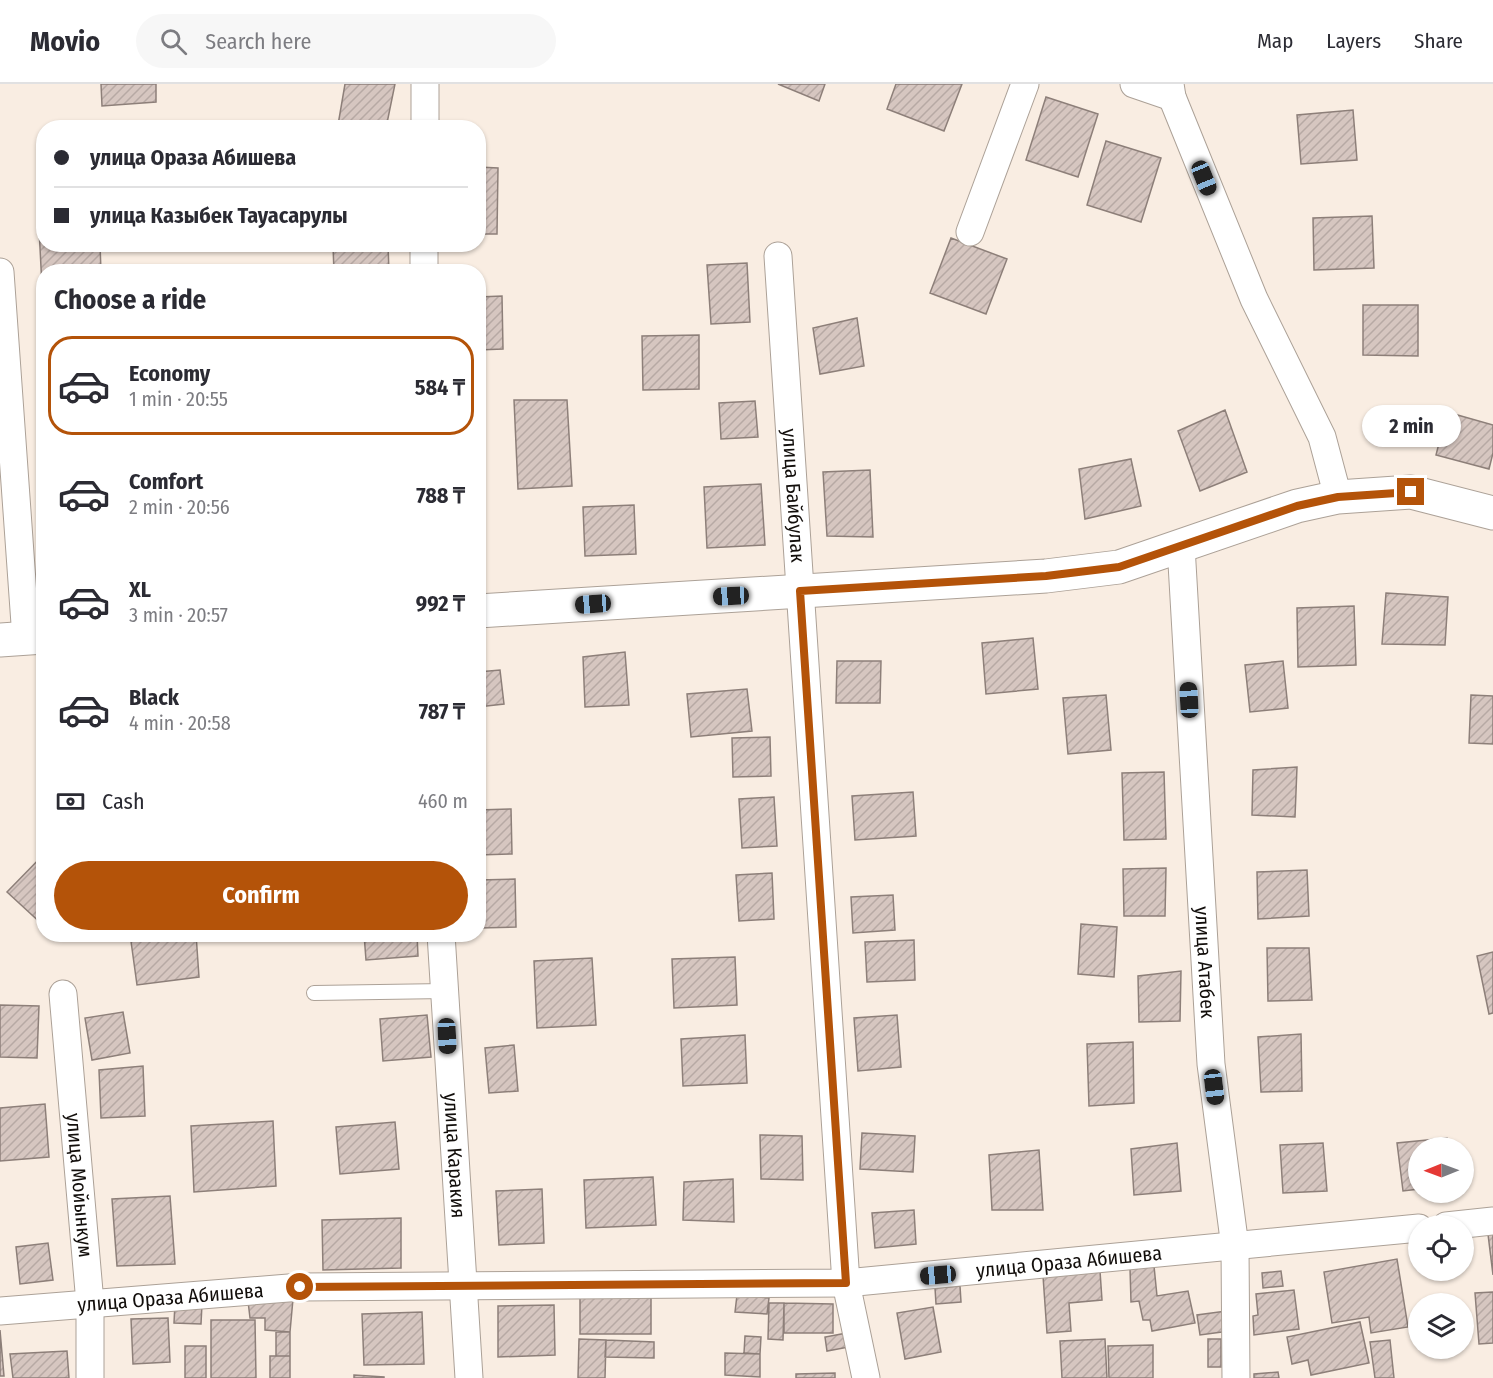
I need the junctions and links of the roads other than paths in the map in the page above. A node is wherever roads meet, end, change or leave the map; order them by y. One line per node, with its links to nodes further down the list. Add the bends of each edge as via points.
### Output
1 (425, 84): 5 (street)
2 (1025, 84): 6 (street)
3 (1134, 84): 4 (street)
4 (1171, 90): 9 (street, via 1254,299 1322,437)
5 (425, 120)
6 (970, 232)
7 (778, 256): 12 (street, улица Байбулак)
8 (0, 272): 14 (street)
9 (1338, 497): 10 (street, via 1411,492); 11 (street, via 1297,506)
10 (1493, 513)
11 (1181, 546): 12 (street, via 1119,567 1046,576); 22 (street, улица Атабек, via 1211,1064)
12 (800, 591): 13 (street); 23 (street, улица Байбулак)
13 (486, 611)
14 (23, 638)
15 (441, 942): 16 (street, улица Каракия)
16 (444, 991): 17 (lane); 24 (street, улица Каракия)
17 (314, 993)
18 (63, 994): 25 (street, улица Мойынкум)
19 (1493, 1221): 20 (street)
20 (1474, 1223)
21 (1408, 1229): 22 (street, улица Ораза Абишева)
22 (1235, 1247): 23 (street, улица Ораза Абишева); 30 (street, улица Атабек)
23 (846, 1283): 24 (street, улица Ораза Абишева); 29 (street, улица Байбулак)
24 (463, 1286): 25 (street, улица Ораза Абишева, via 300,1287); 28 (street, улица Каракия)
25 (90, 1303): 26 (street, улица Ораза Абишева); 27 (street, улица Мойынкум)
26 (0, 1311)
27 (90, 1378)
28 (469, 1378)
29 (866, 1378)
30 (1236, 1378)

